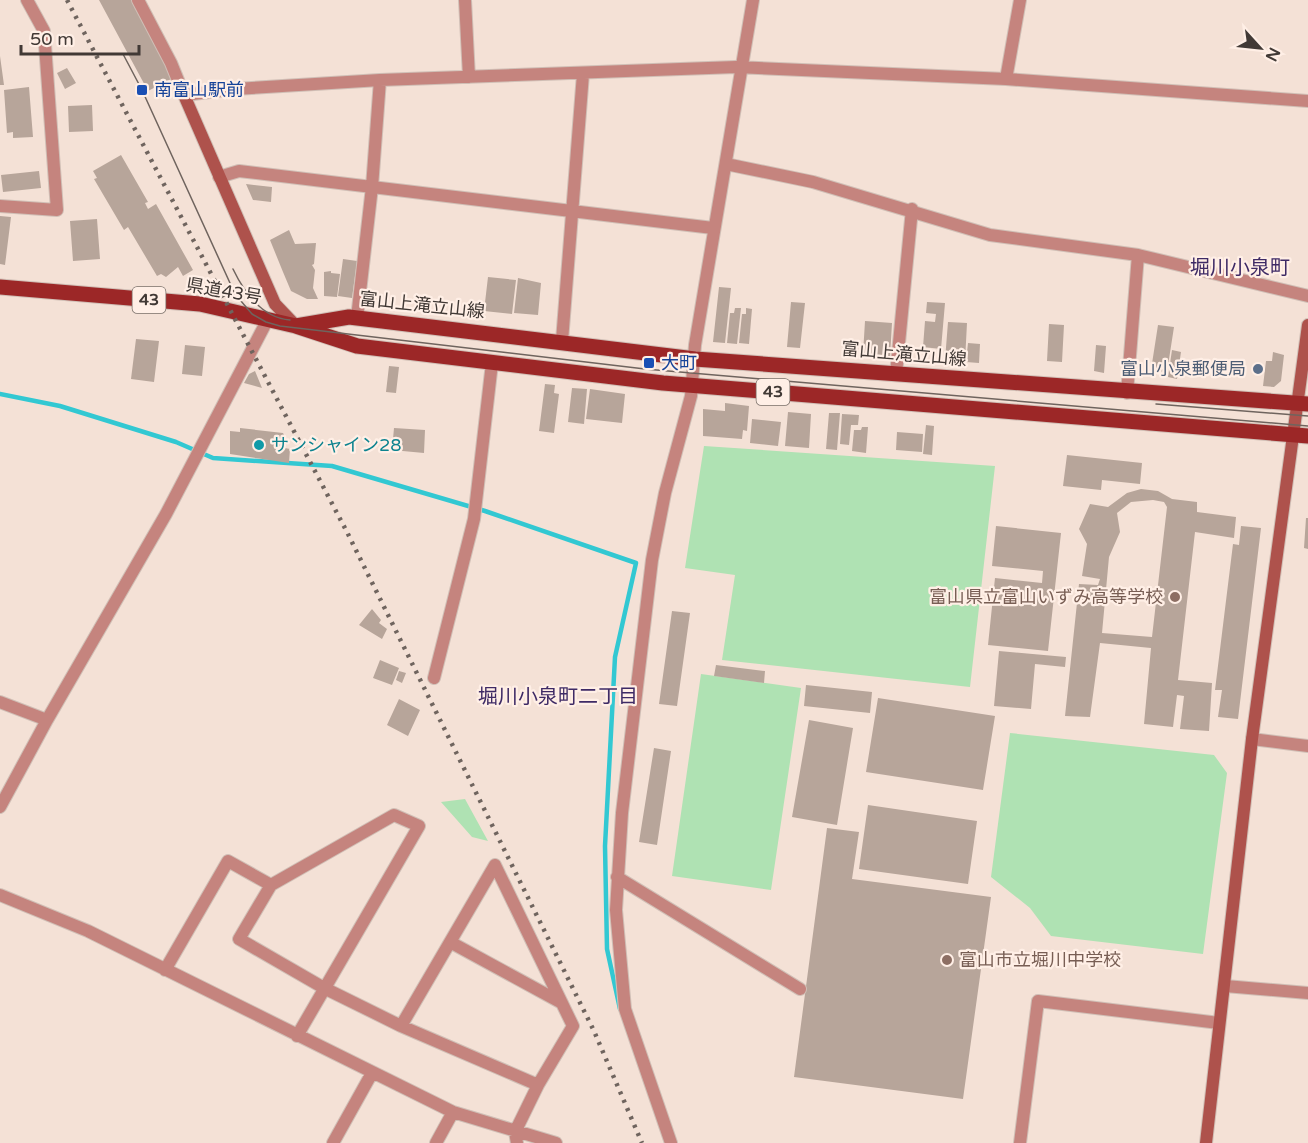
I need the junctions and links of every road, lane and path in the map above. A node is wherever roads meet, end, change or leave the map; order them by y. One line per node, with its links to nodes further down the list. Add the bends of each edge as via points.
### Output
1 (27, 0): 16 (street, via 44,31 57,210)
2 (138, 0): 11 (street)
3 (465, 0): 8 (street)
4 (753, 0): 6 (street)
5 (1020, 0): 9 (street)
6 (742, 68): 7 (street); 9 (street); 13 (street)
7 (583, 74): 8 (street); 18 (street)
8 (469, 77): 10 (street)
9 (1006, 78): 12 (street)
10 (380, 80): 11 (street); 15 (street)
11 (184, 95): 14 (street)
12 (1308, 101)
13 (726, 164): 17 (street); 19 (street)
14 (219, 177): 15 (street, via 239,171); 26 (street, via 275,304)
15 (372, 187): 18 (street); 23 (street)
16 (0, 206)
17 (912, 209): 20 (street, via 990,235); 30 (street)
18 (572, 211): 19 (street); 27 (street)
19 (713, 228): 28 (street)
20 (1138, 255): 22 (street); 32 (street)
21 (0, 286): 24 (main road, 県道43号 / 43, via 200,304)
22 (1308, 296)
23 (357, 318): 26 (main road, 富山上滝立山線 / 43, via 349,316); 27 (main road, 富山上滝立山線 / 43)
24 (267, 320): 26 (main road, 県道43号 / 43); 37 (street, via 166,514)
25 (1308, 325): 33 (street)
26 (296, 326): 29 (main road, 43, via 357,346)
27 (562, 341): 28 (main road, 富山上滝立山線 / 43)
28 (695, 359): 30 (main road, 富山上滝立山線 / 43); 31 (street)
29 (492, 363): 31 (main road, 43); 35 (street, via 474,519)
30 (896, 374): 32 (main road, 富山上滝立山線 / 43)
31 (693, 387): 34 (main road, 43); 41 (street, via 652,560)
32 (1127, 393): 33 (main road, 富山上滝立山線 / 43)
33 (1302, 404): 34 (street)
34 (1301, 436): 38 (street)
35 (434, 678)
36 (0, 702): 37 (street)
37 (47, 720): 40 (street)
38 (1252, 739): 39 (street); 46 (street)
39 (1308, 746)
40 (0, 807)
41 (617, 877): 48 (street); 61 (street, via 625,1009)
42 (271, 885): 45 (street, via 228,861); 47 (street, via 239,939); 47 (street, via 394,815 418,826)
43 (0, 895): 45 (street, via 88,931)
44 (450, 942): 50 (street); 50 (street, via 495,865); 52 (street)
45 (165, 970): 53 (street)
46 (1226, 986): 49 (street); 51 (street)
47 (324, 988): 52 (street); 53 (street)
48 (800, 989)
49 (1308, 993)
50 (562, 1004): 55 (street, via 573,1026)
51 (1220, 1023): 62 (street, via 1038,1001); 63 (street)
52 (401, 1026): 55 (street)
53 (297, 1036): 54 (street)
54 (372, 1073): 56 (street); 58 (street)
55 (538, 1085): 57 (street)
56 (453, 1112): 57 (street); 59 (street)
57 (516, 1138): 60 (street)
58 (333, 1143)
59 (436, 1143)
60 (556, 1143)
61 (671, 1143)
62 (1020, 1143)
63 (1206, 1143)

